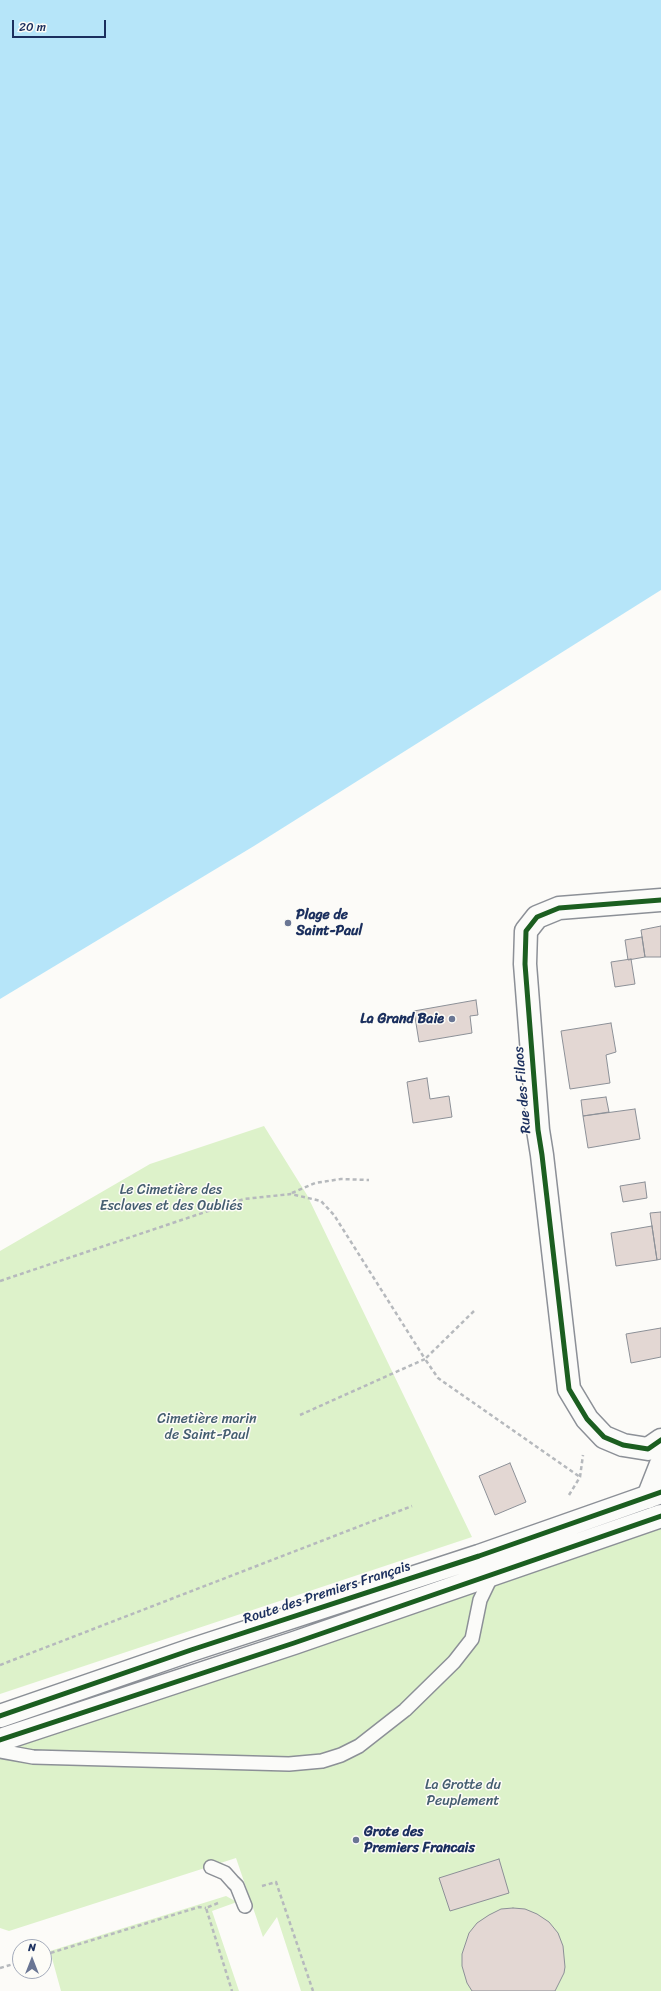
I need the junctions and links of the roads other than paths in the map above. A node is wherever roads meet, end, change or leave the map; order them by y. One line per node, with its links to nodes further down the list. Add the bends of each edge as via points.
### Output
1 (661, 900): 2 (main road, Rue des Filaos, via 558,908 536,917 526,931 525,964 538,1130 569,1389 587,1419 604,1437 623,1446 648,1449)
2 (661, 1440)
3 (661, 1464): 4 (main road)
4 (654, 1494): 7 (main road, Route des Premiers Français, via 479,1556 191,1650)
5 (661, 1516): 6 (main road)
6 (493, 1573): 8 (main road, via 294,1643); 9 (lane, via 480,1600 472,1639 454,1662 404,1710 359,1746 342,1755 322,1762 289,1764 33,1757)
7 (0, 1716)
8 (0, 1740)
9 (0, 1752)
10 (211, 1867): 11 (lane, via 225,1873 237,1886)
11 (245, 1906)

